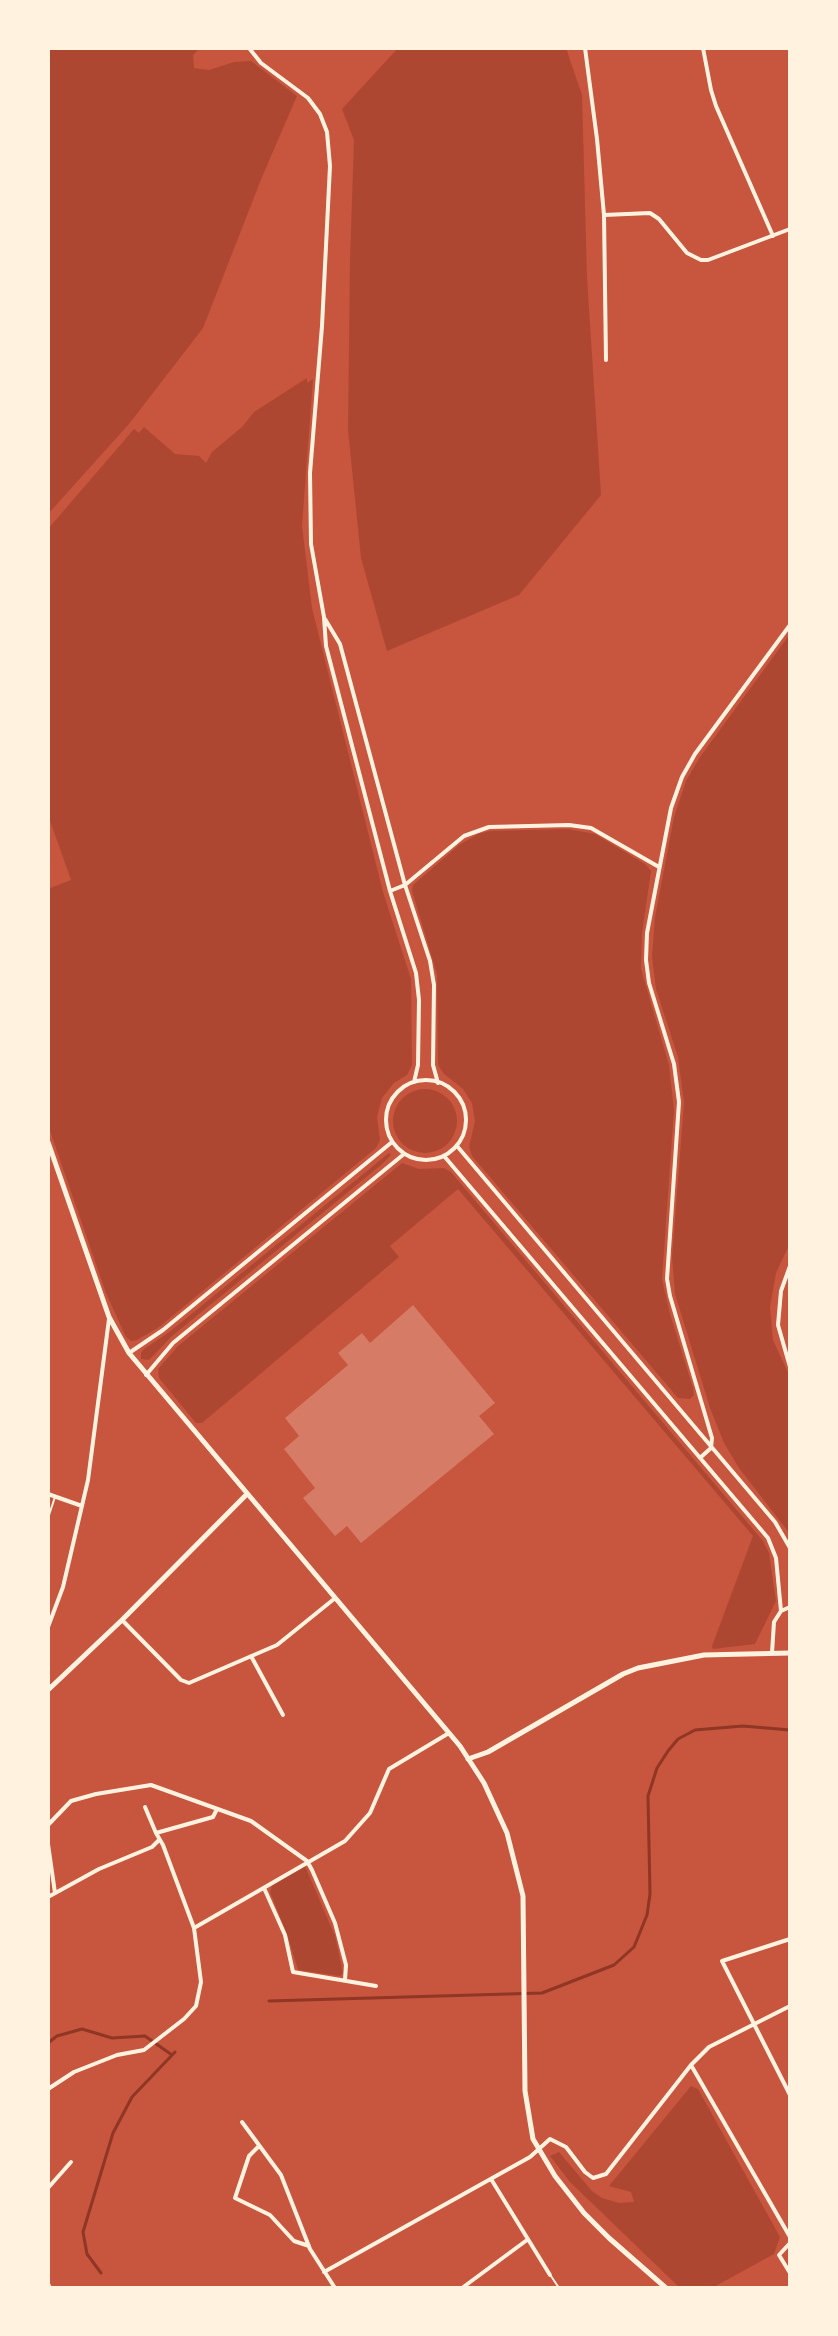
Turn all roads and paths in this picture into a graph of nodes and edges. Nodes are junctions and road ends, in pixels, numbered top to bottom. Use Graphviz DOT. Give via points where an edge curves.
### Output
graph roads {
  1 [pos="249,48"];
  2 [pos="585,48"];
  3 [pos="703,48"];
  4 [pos="604,215"];
  5 [pos="790,229"];
  6 [pos="773,236"];
  7 [pos="606,360"];
  8 [pos="324,617"];
  9 [pos="790,625"];
  10 [pos="659,867"];
  11 [pos="405,885"];
  12 [pos="390,891"];
  13 [pos="414,1082"];
  14 [pos="438,1083"];
  15 [pos="48,1142"];
  16 [pos="392,1142"];
  17 [pos="457,1146"];
  18 [pos="404,1154"];
  19 [pos="444,1156"];
  20 [pos="790,1266"];
  21 [pos="109,1317"];
  22 [pos="129,1353"];
  23 [pos="790,1367"];
  24 [pos="146,1375"];
  25 [pos="711,1448"];
  26 [pos="701,1457"];
  27 [pos="48,1494"];
  28 [pos="246,1495"];
  29 [pos="55,1497"];
  30 [pos="82,1506"];
  31 [pos="48,1518"];
  32 [pos="790,1548"];
  33 [pos="334,1599"];
  34 [pos="790,1607"];
  35 [pos="781,1611"];
  36 [pos="122,1620"];
  37 [pos="48,1627"];
  38 [pos="790,1653"];
  39 [pos="772,1654"];
  40 [pos="251,1656"];
  41 [pos="48,1690"];
  42 [pos="283,1715"];
  43 [pos="449,1733"];
  44 [pos="468,1759"];
  45 [pos="145,1807"];
  46 [pos="217,1809"];
  47 [pos="48,1825"];
  48 [pos="156,1833"];
  49 [pos="160,1839"];
  50 [pos="48,1844"];
  51 [pos="307,1861"];
  52 [pos="264,1888"];
  53 [pos="55,1893"];
  54 [pos="48,1897"];
  55 [pos="194,1928"];
  56 [pos="790,1939"];
  57 [pos="345,1980"];
  58 [pos="376,1986"];
  59 [pos="790,2006"];
  60 [pos="755,2023"];
  61 [pos="691,2065"];
  62 [pos="48,2089"];
  63 [pos="790,2095"];
  64 [pos="242,2122"];
  65 [pos="260,2146"];
  66 [pos="538,2149"];
  67 [pos="71,2162"];
  68 [pos="491,2179"];
  69 [pos="48,2188"];
  70 [pos="790,2237"];
  71 [pos="527,2240"];
  72 [pos="790,2243"];
  73 [pos="309,2246"];
  74 [pos="324,2272"];
  75 [pos="790,2273"];
  76 [pos="550,2275"];
  77 [pos="335,2288"];
  78 [pos="462,2288"];
  79 [pos="559,2288"];
  80 [pos="666,2288"];
  1 -- 8 [label="street" via="315,106 329,145 309,497"];
  2 -- 4 [label="street"];
  3 -- 6 [label="street" via="713,98"];
  4 -- 6 [label="street" via="655,215 687,253 701,260"];
  4 -- 7 [label="street"];
  5 -- 6 [label="street"];
  8 -- 11 [label="street" via="340,644"];
  8 -- 12 [label="street" via="326,646"];
  9 -- 10 [label="street" via="688,765 673,800"];
  10 -- 11 [label="street" via="591,828 489,827 464,836"];
  10 -- 25 [label="street" via="646,960 679,1102 667,1279"];
  11 -- 12 [label="street"];
  11 -- 14 [label="street" via="432,974 433,1065"];
  12 -- 13 [label="street" via="418,986"];
  13 -- 14 [label="street"];
  13 -- 16 [label="street" via="390,1103 386,1123"];
  14 -- 17 [label="street" via="454,1093 464,1109 465,1128"];
  15 -- 21 [label="main road"];
  16 -- 18 [label="street"];
  16 -- 22 [label="street"];
  17 -- 19 [label="street"];
  17 -- 25 [label="street"];
  18 -- 19 [label="street" via="422,1160"];
  18 -- 24 [label="street" via="173,1343"];
  19 -- 26 [label="street"];
  20 -- 23 [label="street" via="778,1325"];
  21 -- 22 [label="main road"];
  21 -- 30 [label="street"];
  22 -- 24 [label="main road"];
  24 -- 28 [label="main road"];
  25 -- 26 [label="street"];
  25 -- 32 [label="street" via="781,1530"];
  26 -- 35 [label="street" via="771,1543"];
  27 -- 29 [label="street"];
  28 -- 33 [label="main road"];
  28 -- 36 [label="main road"];
  29 -- 30 [label="street"];
  29 -- 31 [label="lane"];
  30 -- 37 [label="street"];
  33 -- 40 [label="street" via="286,1639"];
  33 -- 43 [label="main road"];
  34 -- 35 [label="street"];
  35 -- 39 [label="street" via="774,1622"];
  36 -- 40 [label="street" via="185,1683"];
  36 -- 41 [label="main road"];
  38 -- 39 [label="main road"];
  39 -- 44 [label="main road" via="704,1655 638,1668"];
  40 -- 42 [label="street"];
  43 -- 44 [label="main road"];
  43 -- 51 [label="street" via="393,1765 358,1829"];
  44 -- 66 [label="main road" via="498,1811 518,1870 524,1911 526,2109"];
  45 -- 48 [label="street"];
  46 -- 47 [label="street" via="151,1785 71,1801"];
  46 -- 48 [label="street" via="213,1817"];
  46 -- 51 [label="street" via="258,1824"];
  48 -- 49 [label="street"];
  49 -- 53 [label="street"];
  49 -- 55 [label="street"];
  50 -- 53 [label="street"];
  51 -- 52 [label="street"];
  51 -- 57 [label="street" via="335,1923"];
  52 -- 55 [label="street"];
  52 -- 57 [label="street" via="285,1935 293,1972"];
  53 -- 54 [label="street"];
  55 -- 62 [label="street" via="201,1982 196,2006 149,2047 74,2072"];
  56 -- 60 [label="street" via="722,1961"];
  57 -- 58 [label="street"];
  59 -- 60 [label="street"];
  60 -- 61 [label="street" via="709,2047"];
  60 -- 63 [label="street"];
  61 -- 66 [label="street" via="606,2174 593,2178 557,2141 550,2139"];
  61 -- 70 [label="street"];
  64 -- 65 [label="street"];
  65 -- 73 [label="street" via="288,2188"];
  65 -- 73 [label="street" via="249,2156 235,2198 270,2215 294,2241"];
  66 -- 68 [label="street"];
  66 -- 80 [label="main road" via="584,2213"];
  67 -- 69 [label="street"];
  68 -- 71 [label="street"];
  68 -- 74 [label="street"];
  71 -- 76 [label="street"];
  71 -- 78 [label="street"];
  72 -- 75 [label="street" via="779,2255"];
  73 -- 74 [label="street"];
  74 -- 77 [label="street"];
  76 -- 79 [label="lane"];
}
